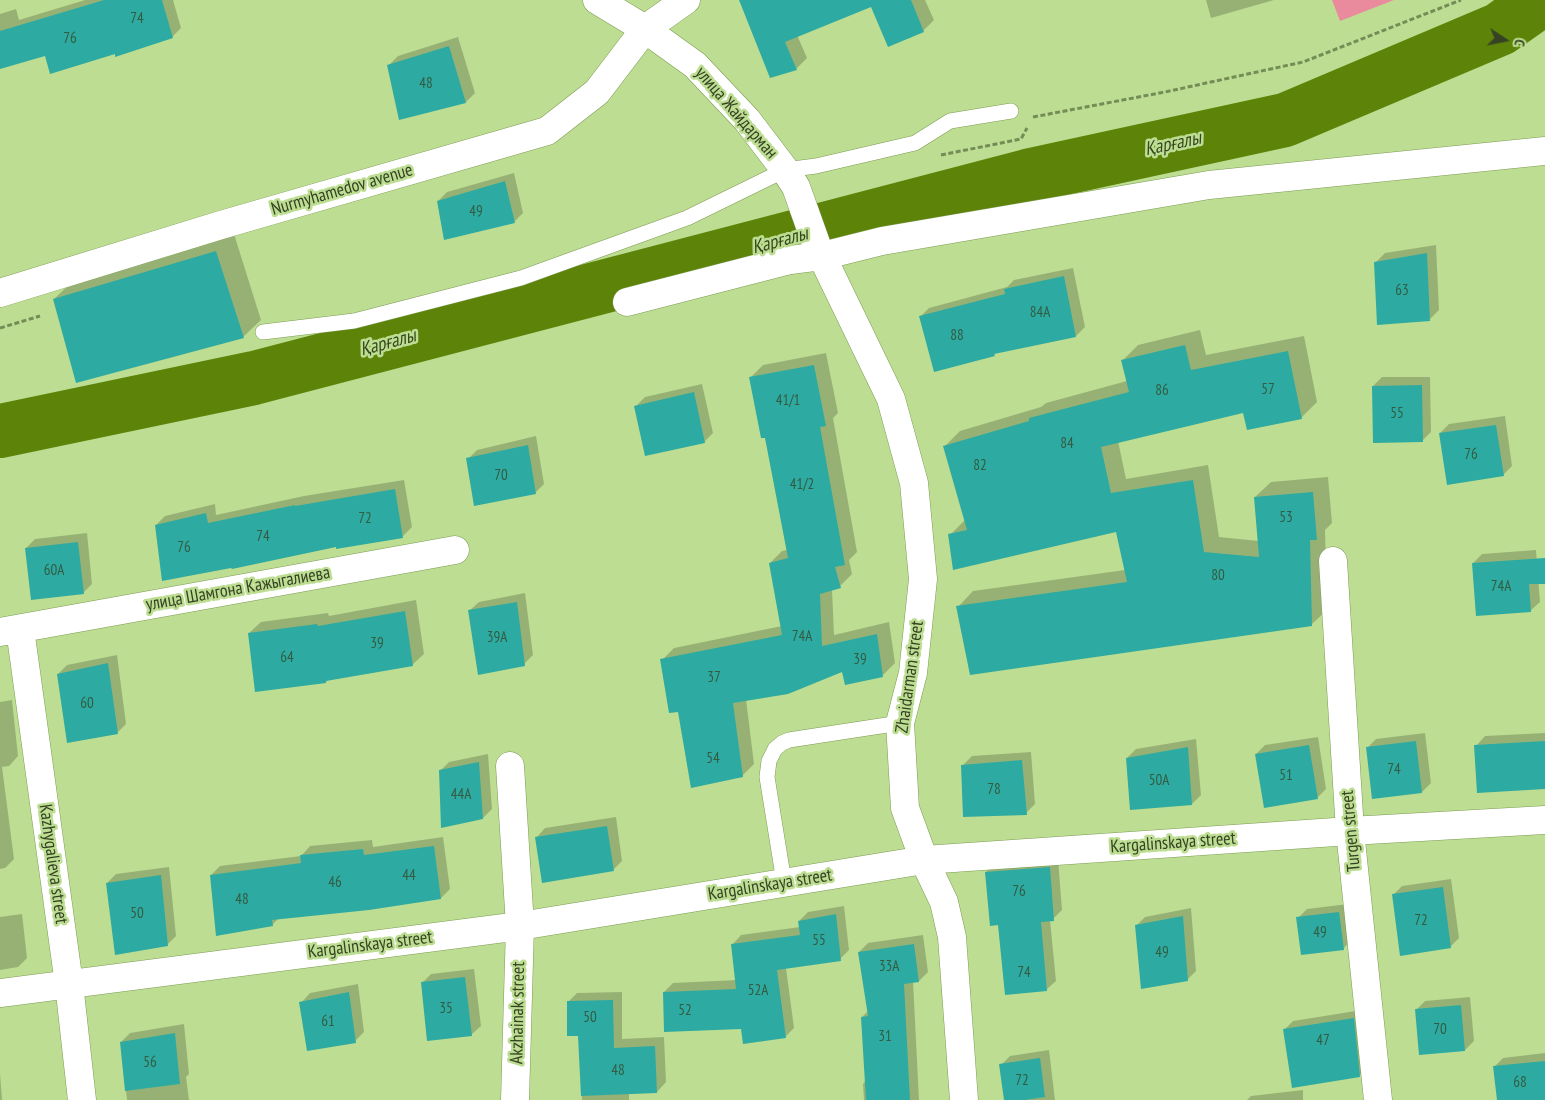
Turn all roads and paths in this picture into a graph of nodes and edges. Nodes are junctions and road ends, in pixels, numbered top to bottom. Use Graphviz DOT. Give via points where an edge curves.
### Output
graph roads {
  1 [pos="597,0"];
  2 [pos="686,0"];
  3 [pos="1461,0"];
  4 [pos="645,29"];
  5 [pos="1011,111"];
  6 [pos="1545,151"];
  7 [pos="791,178"];
  8 [pos="819,251"];
  9 [pos="0,293"];
  10 [pos="627,302"];
  11 [pos="40,316"];
  12 [pos="0,328"];
  13 [pos="263,332"];
  14 [pos="455,550"];
  15 [pos="1333,561"];
  16 [pos="10,630"];
  17 [pos="900,723"];
  18 [pos="510,766"];
  19 [pos="1545,820"];
  20 [pos="1350,831"];
  21 [pos="924,860"];
  22 [pos="784,882"];
  23 [pos="520,926"];
  24 [pos="69,984"];
  25 [pos="0,994"];
  26 [pos="82,1100"];
  27 [pos="515,1100"];
  28 [pos="964,1100"];
  29 [pos="1378,1100"];
  1 -- 4 [label="street, улица Жайдарман"];
  2 -- 4 [label="street, Nurmyhamedov avenue"];
  3 -- 5 [label="path" via="1303,62 1033,117"];
  4 -- 7 [label="street, улица Жайдарман" via="695,65 747,120"];
  4 -- 9 [label="street, Nurmyhamedov avenue" via="597,92 547,131 221,224"];
  5 -- 7 [label="lane" via="950,121 916,143 816,166"];
  6 -- 8 [label="street" via="1209,185"];
  7 -- 8 [label="street, улица Жайдарман"];
  7 -- 13 [label="lane" via="521,278 354,321"];
  8 -- 10 [label="street"];
  8 -- 17 [label="street, Zhaidarman street" via="891,399 914,483 923,579 913,673"];
  11 -- 12 [label="path"];
  14 -- 16 [label="street, улица Шамгона Кажыгалиева"];
  15 -- 20 [label="street, Turgen street"];
  16 -- 24 [label="street, Kazhygalieva street"];
  17 -- 21 [label="street, Zhaidarman street" via="905,808"];
  17 -- 22 [label="lane" via="789,740 775,749 769,761 767,778"];
  18 -- 23 [label="street, Akzhainak street"];
  19 -- 20 [label="street, Kargalinskaya street"];
  20 -- 21 [label="street, Kargalinskaya street"];
  20 -- 29 [label="street, Turgen street"];
  21 -- 22 [label="street, Kargalinskaya street"];
  21 -- 28 [label="street, Zhaidarman street" via="944,902 952,936"];
  22 -- 23 [label="street, Kargalinskaya street"];
  23 -- 24 [label="street, Kargalinskaya street"];
  23 -- 27 [label="street, Akzhainak street"];
  24 -- 25 [label="street, Kargalinskaya street"];
  24 -- 26 [label="street, Kazhygalieva street"];
}
